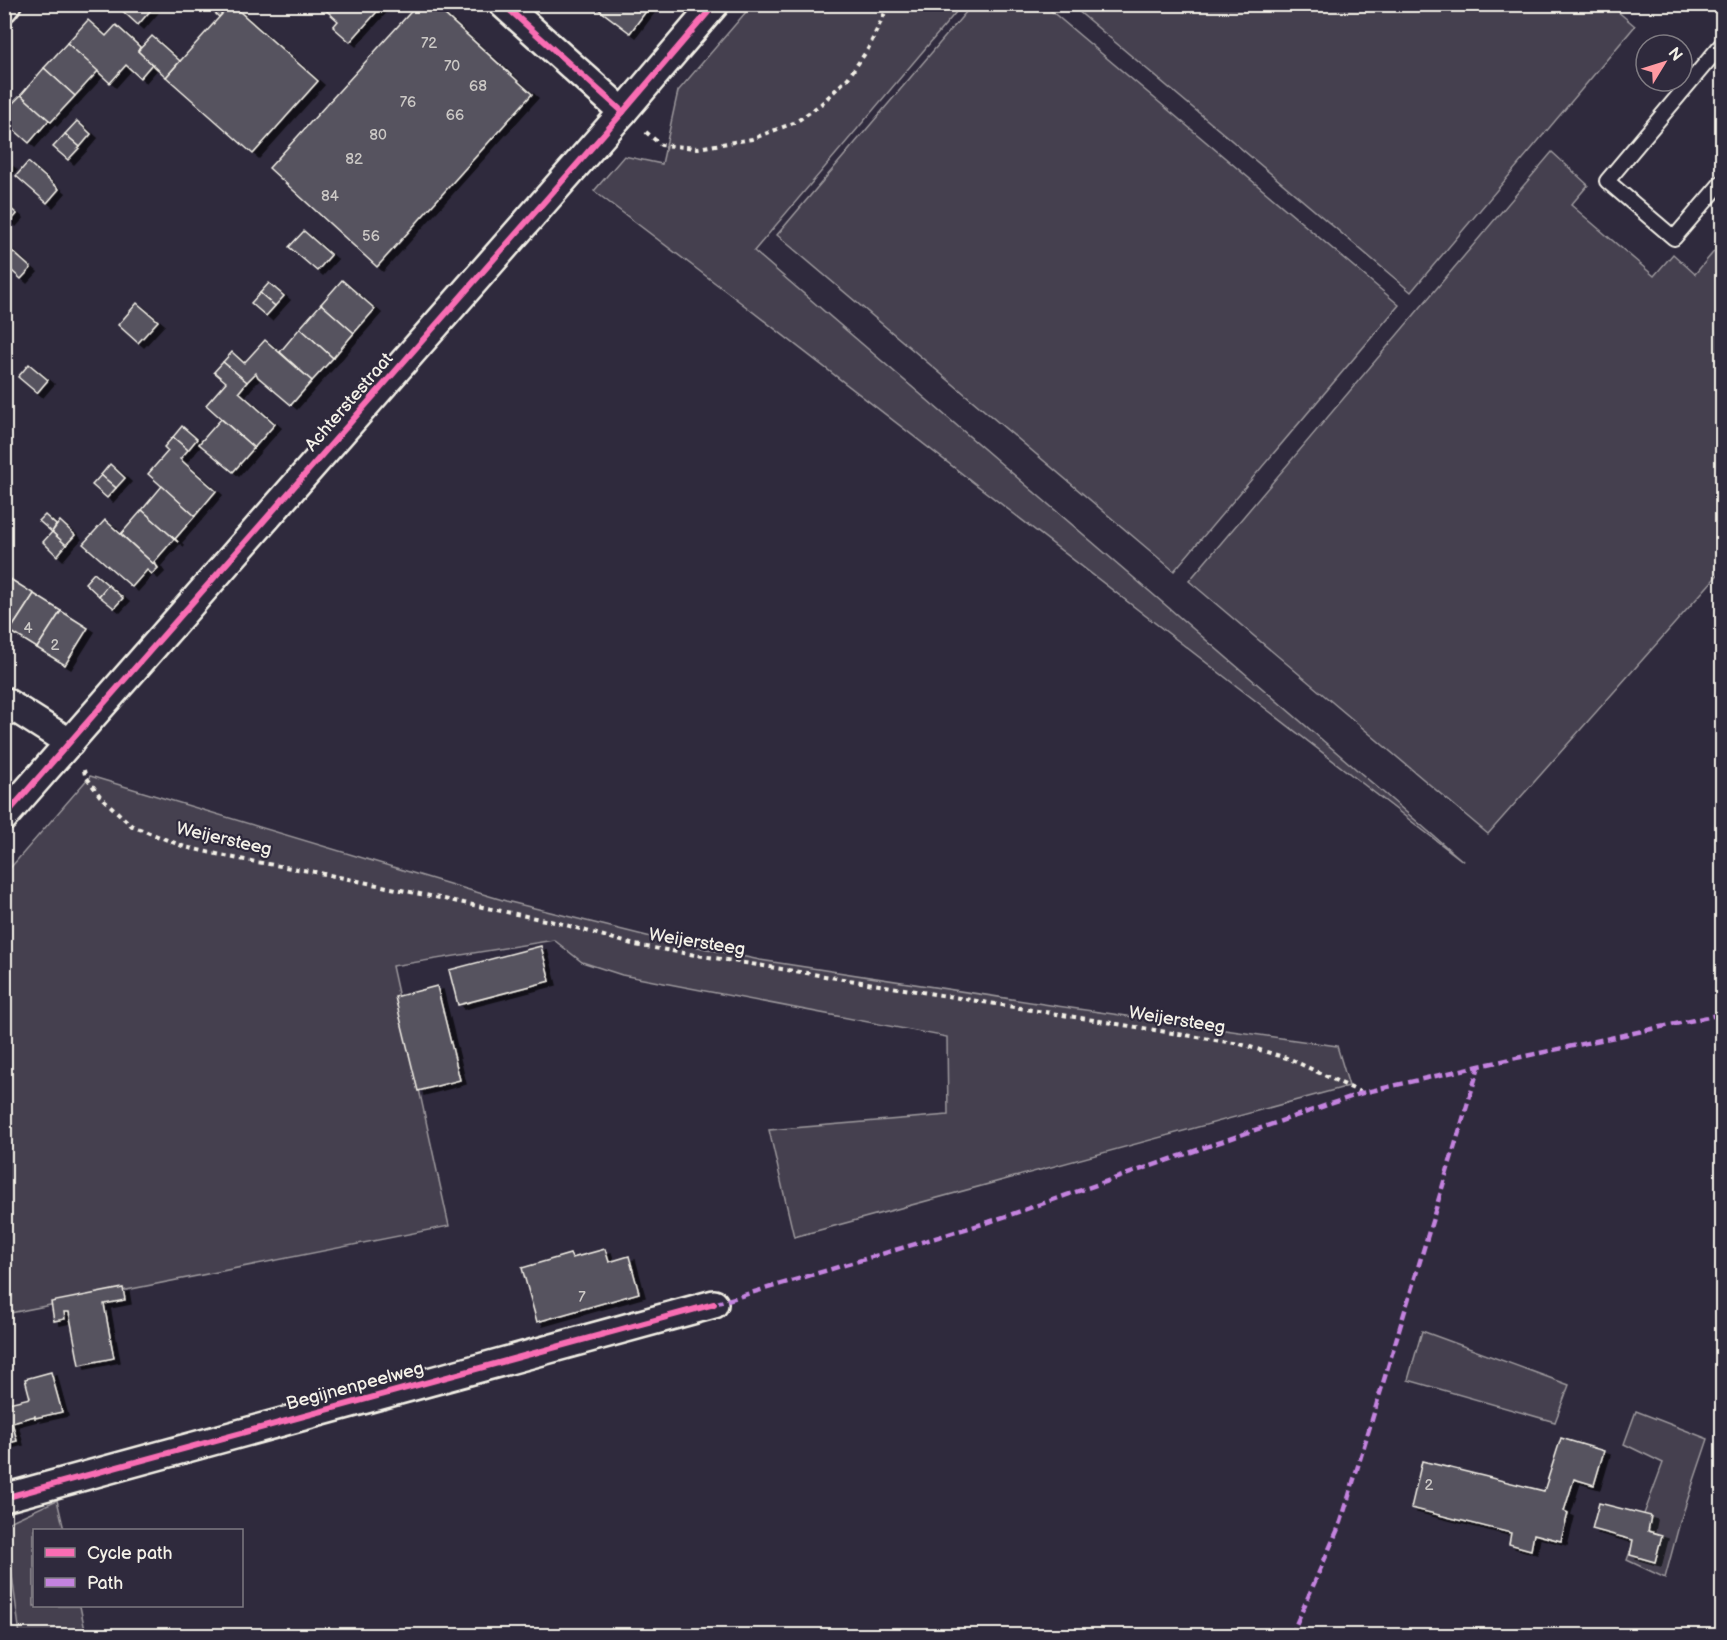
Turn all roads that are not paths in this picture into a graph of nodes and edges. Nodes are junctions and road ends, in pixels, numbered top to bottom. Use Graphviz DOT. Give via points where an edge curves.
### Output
graph roads {
  1 [pos="503,4"];
  2 [pos="714,4"];
  3 [pos="1722,44"];
  4 [pos="623,112"];
  5 [pos="1722,182"];
  6 [pos="4,701"];
  7 [pos="70,743"];
  8 [pos="4,817"];
  9 [pos="714,1304"];
  10 [pos="4,1498"];
  1 -- 4 [label="street"];
  2 -- 4 [label="street, Achterstestraat"];
  3 -- 5 [label="lane" via="1607,181 1674,238"];
  4 -- 7 [label="street, Achterstestraat"];
  6 -- 7 [label="street"];
  7 -- 8 [label="street, Achterstestraat"];
  9 -- 10 [label="street, Begijnenpeelweg"];
}
